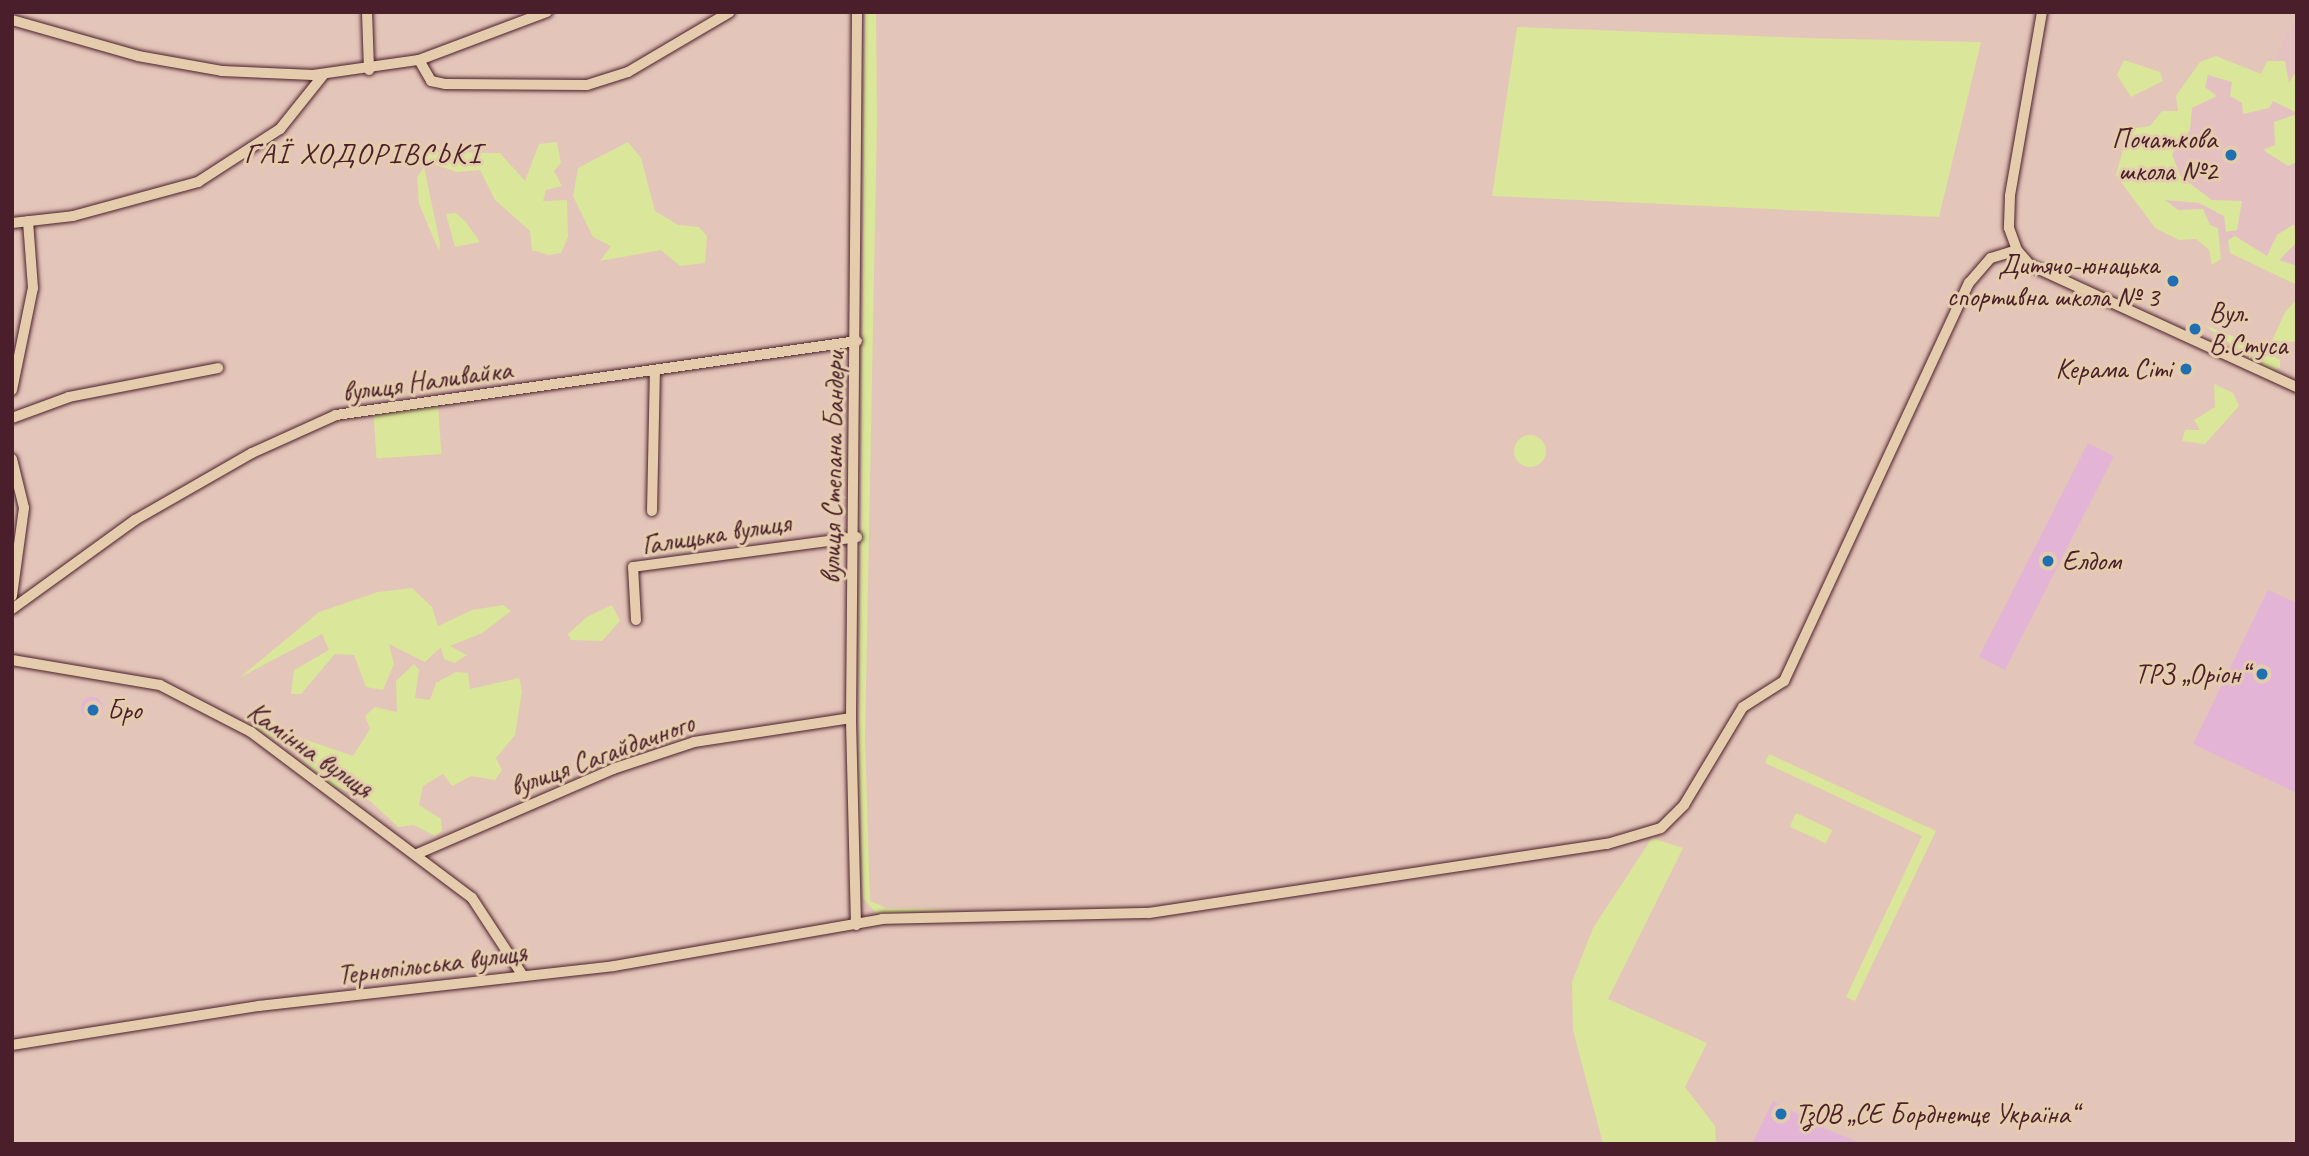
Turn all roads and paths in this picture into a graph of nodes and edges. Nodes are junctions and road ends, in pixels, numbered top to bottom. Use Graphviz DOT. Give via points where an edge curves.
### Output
graph roads {
  1 [pos="367,12"];
  2 [pos="547,12"];
  3 [pos="730,12"];
  4 [pos="857,12"];
  5 [pos="2042,12"];
  6 [pos="12,20"];
  7 [pos="419,60"];
  8 [pos="369,70"];
  9 [pos="324,74"];
  10 [pos="28,221"];
  11 [pos="12,223"];
  12 [pos="2017,250"];
  13 [pos="857,341"];
  14 [pos="218,368"];
  15 [pos="655,370"];
  16 [pos="2297,387"];
  17 [pos="12,390"];
  18 [pos="12,418"];
  19 [pos="12,459"];
  20 [pos="652,510"];
  21 [pos="857,537"];
  22 [pos="12,596"];
  23 [pos="12,609"];
  24 [pos="636,620"];
  25 [pos="12,660"];
  26 [pos="851,718"];
  27 [pos="417,854"];
  28 [pos="856,925"];
  29 [pos="523,976"];
  30 [pos="12,1045"];
  1 -- 8 [label="street"];
  2 -- 7 [label="street"];
  3 -- 7 [label="street" via="628,72 587,85 444,84 431,81"];
  4 -- 13 [label="street, вулиця Степана Бандери"];
  5 -- 12 [label="street" via="2010,196 2009,228"];
  6 -- 9 [label="street" via="222,71"];
  7 -- 8 [label="street"];
  8 -- 9 [label="street"];
  9 -- 10 [label="street" via="280,129 198,182 152,198"];
  10 -- 11 [label="street"];
  10 -- 17 [label="street" via="33,288"];
  12 -- 16 [label="street" via="2030,265"];
  12 -- 28 [label="street, Тернопільська вулиця" via="1991,258 1969,284 1784,681 1743,708 1684,805 1661,828 1607,844 1149,912"];
  13 -- 15 [label="street, вулиця Наливайка"];
  13 -- 21 [label="street, вулиця Степана Бандери"];
  14 -- 18 [label="street" via="69,397"];
  15 -- 20 [label="street"];
  15 -- 23 [label="street, вулиця Наливайка" via="336,415 252,453 135,520 66,564"];
  19 -- 22 [label="street" via="24,509"];
  21 -- 24 [label="street, Галицька вулиця" via="633,567"];
  21 -- 26 [label="street, вулиця Степана Бандери"];
  25 -- 27 [label="street, Камінна вулиця" via="190,695"];
  26 -- 27 [label="street, вулиця Сагайдачного" via="694,743 613,769"];
  26 -- 28 [label="street, вулиця Степана Бандери"];
  27 -- 29 [label="street, Камінна вулиця" via="483,909"];
  28 -- 29 [label="street, Тернопільська вулиця"];
  29 -- 30 [label="street, Тернопільська вулиця" via="259,1006"];
}
